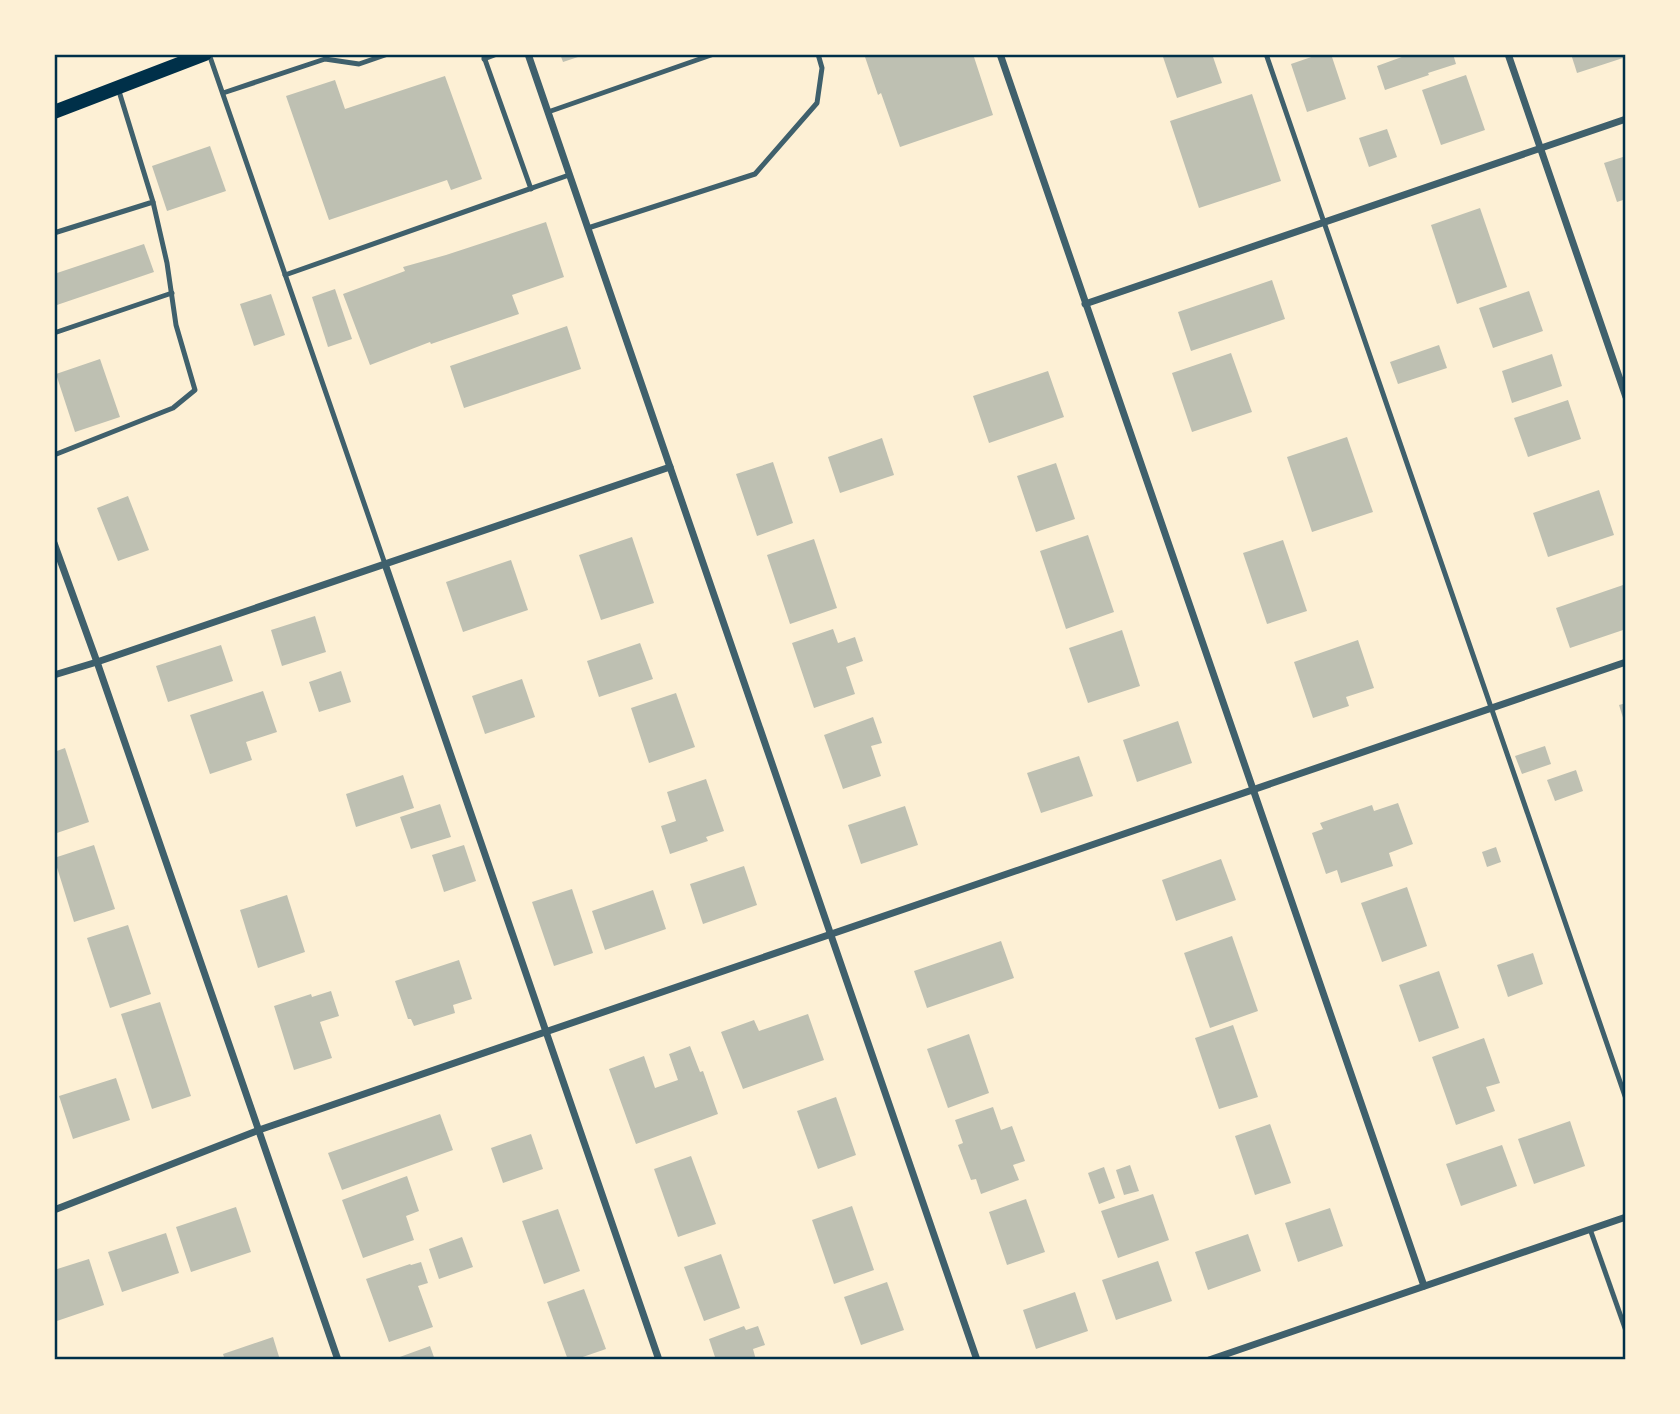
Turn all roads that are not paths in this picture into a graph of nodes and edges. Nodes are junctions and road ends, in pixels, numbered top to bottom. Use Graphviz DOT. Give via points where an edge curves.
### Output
graph roads {
  1 [pos="207,54"];
  2 [pos="312,54"];
  3 [pos="388,54"];
  4 [pos="497,54"];
  5 [pos="528,54"];
  6 [pos="715,54"];
  7 [pos="817,54"];
  8 [pos="1000,54"];
  9 [pos="1266,54"];
  10 [pos="1507,54"];
  11 [pos="484,57"];
  12 [pos="315,62"];
  13 [pos="118,88"];
  14 [pos="223,93"];
  15 [pos="54,112"];
  16 [pos="548,112"];
  17 [pos="1626,119"];
  18 [pos="1540,148"];
  19 [pos="569,175"];
  20 [pos="531,189"];
  21 [pos="153,202"];
  22 [pos="1324,222"];
  23 [pos="588,228"];
  24 [pos="54,233"];
  25 [pos="285,275"];
  26 [pos="172,293"];
  27 [pos="1085,304"];
  28 [pos="54,333"];
  29 [pos="1626,397"];
  30 [pos="54,455"];
  31 [pos="670,467"];
  32 [pos="54,543"];
  33 [pos="385,564"];
  34 [pos="1626,662"];
  35 [pos="97,663"];
  36 [pos="54,676"];
  37 [pos="1491,708"];
  38 [pos="1253,790"];
  39 [pos="831,934"];
  40 [pos="546,1032"];
  41 [pos="1626,1099"];
  42 [pos="259,1130"];
  43 [pos="54,1210"];
  44 [pos="1626,1217"];
  45 [pos="1590,1229"];
  46 [pos="1424,1286"];
  47 [pos="1626,1331"];
  48 [pos="338,1360"];
  49 [pos="659,1360"];
  50 [pos="977,1360"];
  51 [pos="1209,1360"];
  1 -- 13 [label="main road"];
  1 -- 14 [label="lane"];
  2 -- 12 [label="lane"];
  3 -- 12 [label="lane" via="359,64 325,58"];
  4 -- 11 [label="lane"];
  5 -- 16 [label="street"];
  6 -- 16 [label="lane"];
  7 -- 23 [label="lane" via="822,68 817,103 755,174"];
  8 -- 27 [label="street"];
  9 -- 22 [label="lane"];
  10 -- 18 [label="street"];
  11 -- 20 [label="lane"];
  12 -- 14 [label="lane"];
  13 -- 15 [label="main road"];
  13 -- 21 [label="lane"];
  14 -- 25 [label="lane"];
  16 -- 19 [label="street"];
  17 -- 18 [label="street"];
  18 -- 22 [label="street"];
  18 -- 29 [label="street"];
  19 -- 20 [label="lane"];
  19 -- 23 [label="street"];
  20 -- 25 [label="lane"];
  21 -- 24 [label="lane"];
  21 -- 26 [label="lane"];
  22 -- 27 [label="street"];
  22 -- 37 [label="lane"];
  23 -- 31 [label="street"];
  25 -- 33 [label="lane"];
  26 -- 28 [label="lane"];
  26 -- 30 [label="lane" via="195,390 173,408"];
  27 -- 38 [label="street"];
  31 -- 33 [label="street"];
  31 -- 39 [label="street"];
  32 -- 35 [label="street"];
  33 -- 35 [label="street"];
  33 -- 40 [label="street"];
  34 -- 37 [label="street"];
  35 -- 36 [label="street"];
  35 -- 42 [label="street"];
  37 -- 38 [label="street"];
  37 -- 41 [label="lane"];
  38 -- 39 [label="street"];
  38 -- 46 [label="street"];
  39 -- 40 [label="street"];
  39 -- 50 [label="street"];
  40 -- 42 [label="street"];
  40 -- 49 [label="street"];
  42 -- 43 [label="street"];
  42 -- 48 [label="street"];
  44 -- 45 [label="street"];
  45 -- 46 [label="street"];
  45 -- 47 [label="lane"];
  46 -- 51 [label="street"];
}
